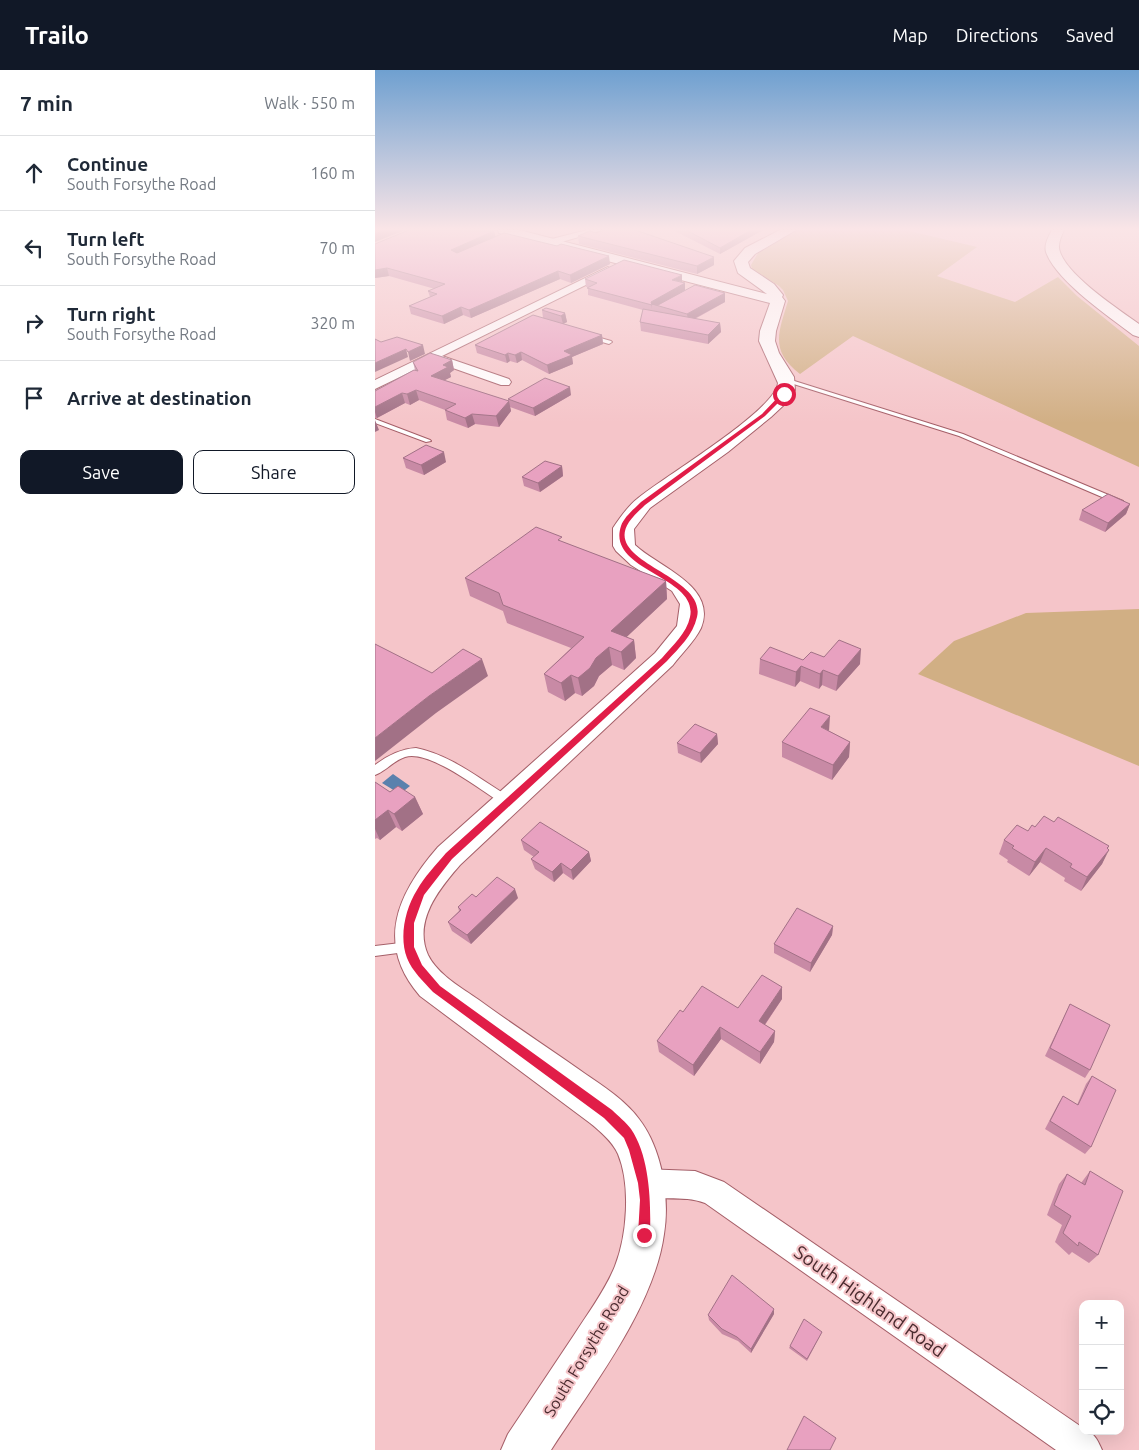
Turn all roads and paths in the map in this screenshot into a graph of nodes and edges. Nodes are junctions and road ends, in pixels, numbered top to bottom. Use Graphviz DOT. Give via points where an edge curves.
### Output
graph roads {
  1 [pos="562,294"];
  2 [pos="751,294"];
  3 [pos="776,294"];
  4 [pos="1094,294"];
  5 [pos="779,300"];
  6 [pos="1139,332"];
  7 [pos="583,335"];
  8 [pos="609,342"];
  9 [pos="432,357"];
  10 [pos="786,380"];
  11 [pos="505,382"];
  12 [pos="375,385"];
  13 [pos="375,421"];
  14 [pos="428,441"];
  15 [pos="1127,504"];
  16 [pos="375,771"];
  17 [pos="507,801"];
  18 [pos="409,947"];
  19 [pos="375,951"];
  20 [pos="643,1183"];
  21 [pos="524,1450"];
  22 [pos="1085,1450"];
  1 -- 9 [label="street"];
  2 -- 5 [label="street"];
  3 -- 5 [label="street"];
  4 -- 6 [label="street"];
  5 -- 10 [label="street" via="767,339"];
  7 -- 8 [label="lane"];
  9 -- 11 [label="street"];
  9 -- 12 [label="street"];
  10 -- 15 [label="lane" via="961,435"];
  10 -- 17 [label="street, South Forsythe Road" via="784,394 770,409 643,504 624,527 623,540 628,551 682,588 693,602 694,616 684,638"];
  13 -- 14 [label="lane"];
  16 -- 17 [label="lane" via="392,758 416,752 442,761"];
  17 -- 18 [label="street, South Forsythe Road" via="428,880 411,914"];
  18 -- 19 [label="lane"];
  18 -- 20 [label="street, South Forsythe Road" via="418,968 437,989 541,1063 622,1127 634,1150"];
  20 -- 21 [label="street, South Forsythe Road" via="644,1235 631,1276 606,1325"];
  20 -- 22 [label="street, South Highland Road" via="695,1185 714,1192"];
}
